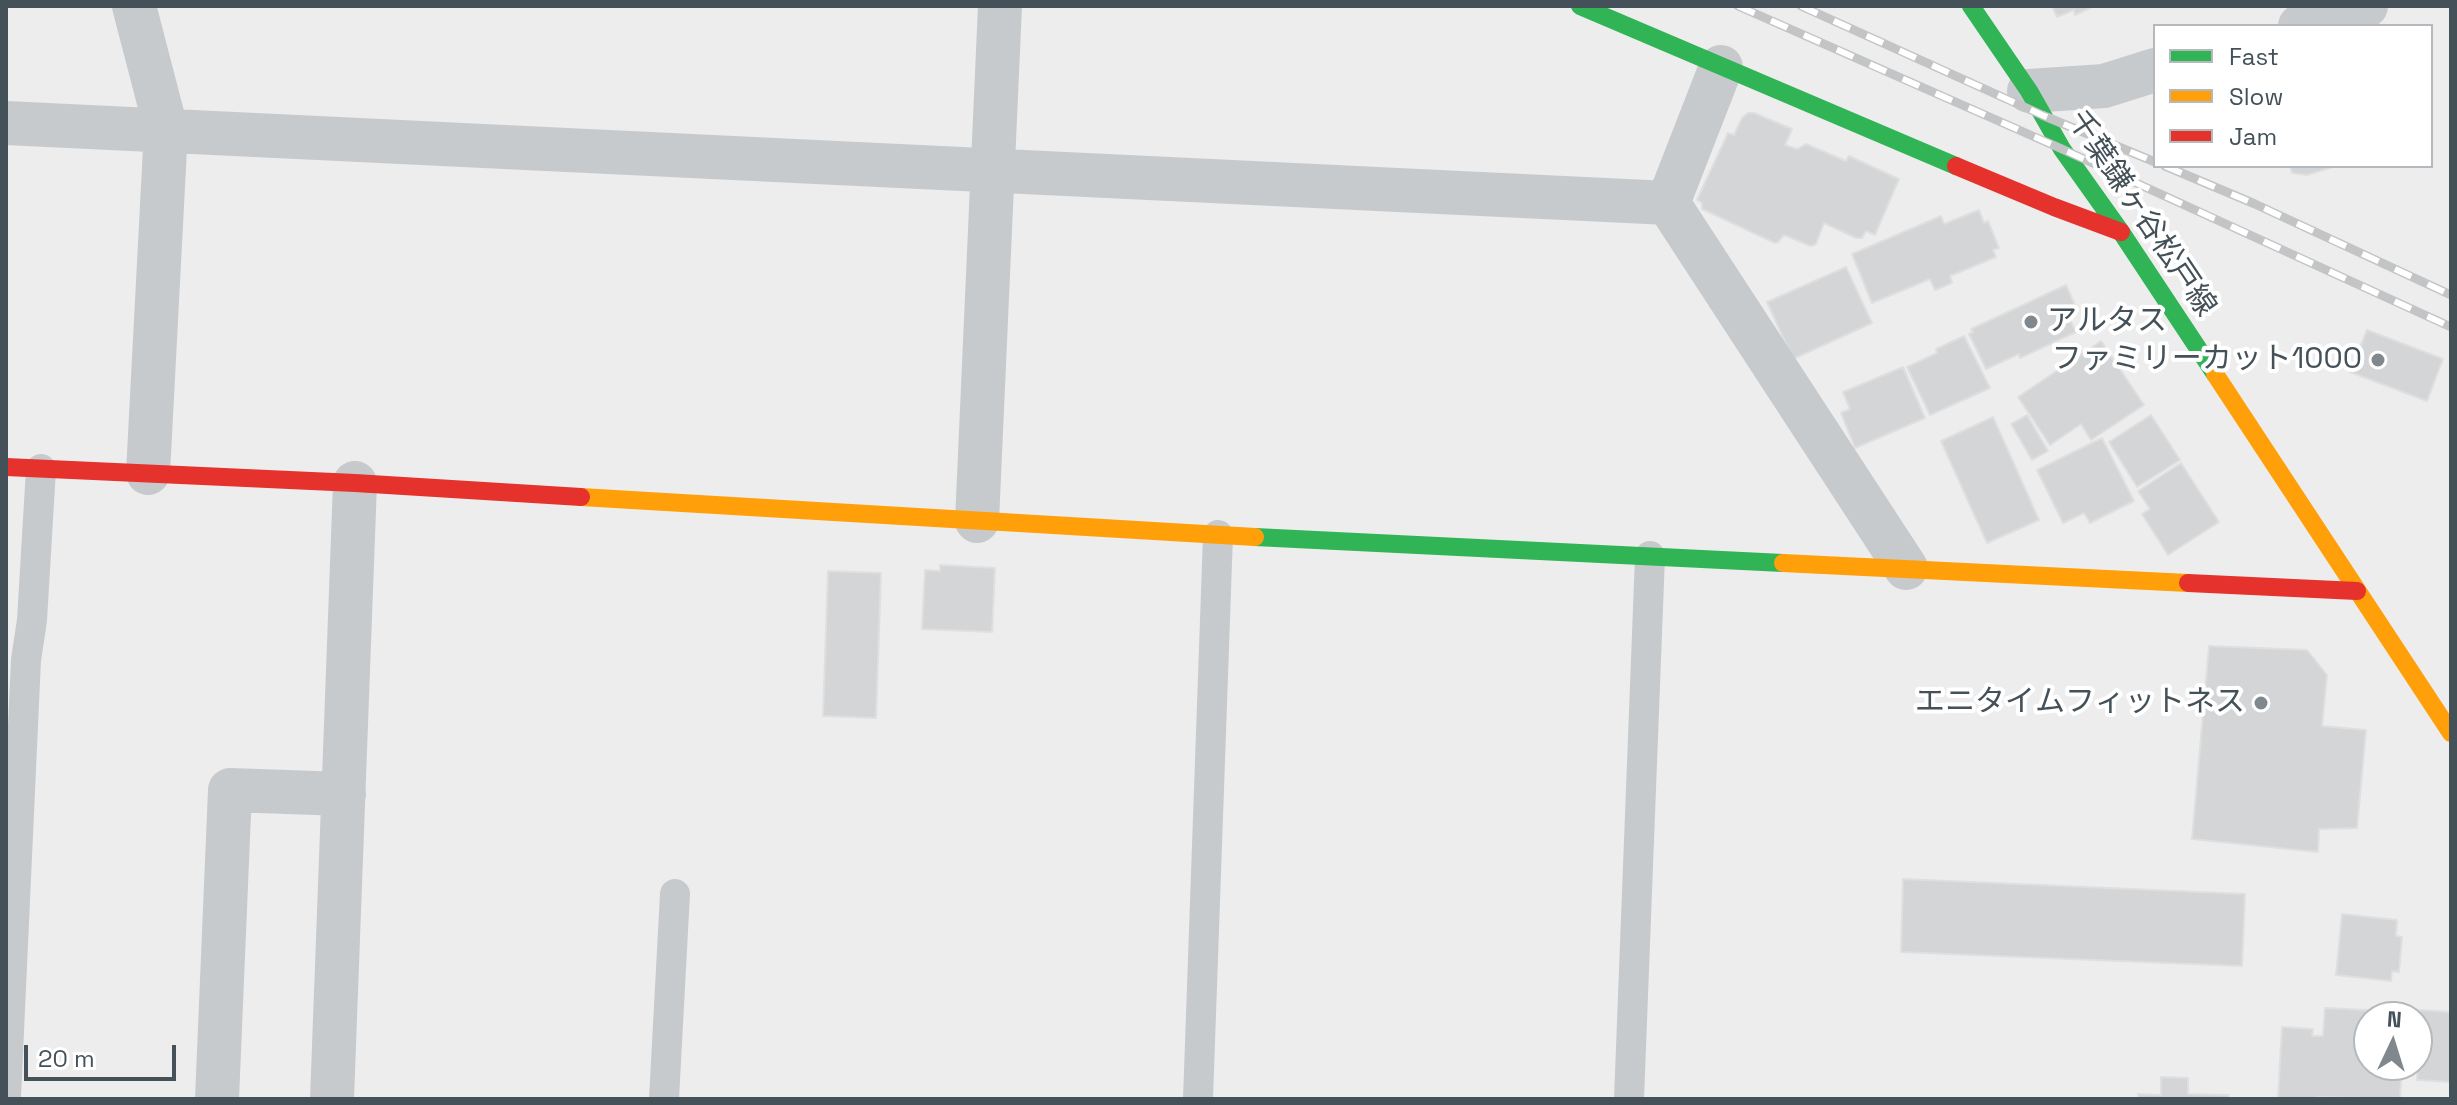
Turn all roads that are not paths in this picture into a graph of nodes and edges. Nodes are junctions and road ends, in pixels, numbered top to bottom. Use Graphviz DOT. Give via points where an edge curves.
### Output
graph roads {
  1 [pos="134,6"];
  2 [pos="1000,6"];
  3 [pos="1580,6"];
  4 [pos="1971,6"];
  5 [pos="2366,6"];
  6 [pos="2307,24"];
  7 [pos="1721,67"];
  8 [pos="2153,71"];
  9 [pos="2029,91"];
  10 [pos="6,123"];
  11 [pos="166,129"];
  12 [pos="993,170"];
  13 [pos="1668,203"];
  14 [pos="2121,232"];
  15 [pos="6,467"];
  16 [pos="41,469"];
  17 [pos="148,473"];
  18 [pos="355,483"];
  19 [pos="977,521"];
  20 [pos="1218,535"];
  21 [pos="1650,556"];
  22 [pos="1906,568"];
  23 [pos="2357,591"];
  24 [pos="2451,733"];
  25 [pos="344,794"];
  26 [pos="675,894"];
  27 [pos="6,1097"];
  28 [pos="217,1099"];
  29 [pos="332,1099"];
  30 [pos="664,1099"];
  31 [pos="1198,1099"];
  32 [pos="1629,1099"];
  1 -- 11 [label="street"];
  2 -- 12 [label="street"];
  3 -- 7 [label="street"];
  4 -- 9 [label="street, 千葉鎌ヶ谷松戸線"];
  5 -- 6 [label="street"];
  7 -- 13 [label="street"];
  7 -- 14 [label="street"];
  8 -- 9 [label="street" via="2104,86"];
  9 -- 14 [label="street, 千葉鎌ヶ谷松戸線" via="2062,149"];
  10 -- 11 [label="street"];
  11 -- 12 [label="street"];
  11 -- 17 [label="street"];
  12 -- 13 [label="street"];
  12 -- 19 [label="street"];
  13 -- 22 [label="street"];
  14 -- 23 [label="street, 千葉鎌ヶ谷松戸線"];
  15 -- 16 [label="street"];
  16 -- 17 [label="street"];
  16 -- 27 [label="lane" via="26,660"];
  17 -- 18 [label="street"];
  18 -- 19 [label="street"];
  18 -- 25 [label="street"];
  19 -- 20 [label="street"];
  20 -- 21 [label="street"];
  20 -- 31 [label="lane"];
  21 -- 22 [label="street"];
  21 -- 32 [label="lane"];
  22 -- 23 [label="street"];
  23 -- 24 [label="street, 千葉鎌ヶ谷松戸線"];
  25 -- 28 [label="street" via="230,790"];
  25 -- 29 [label="street"];
  26 -- 30 [label="lane"];
}
